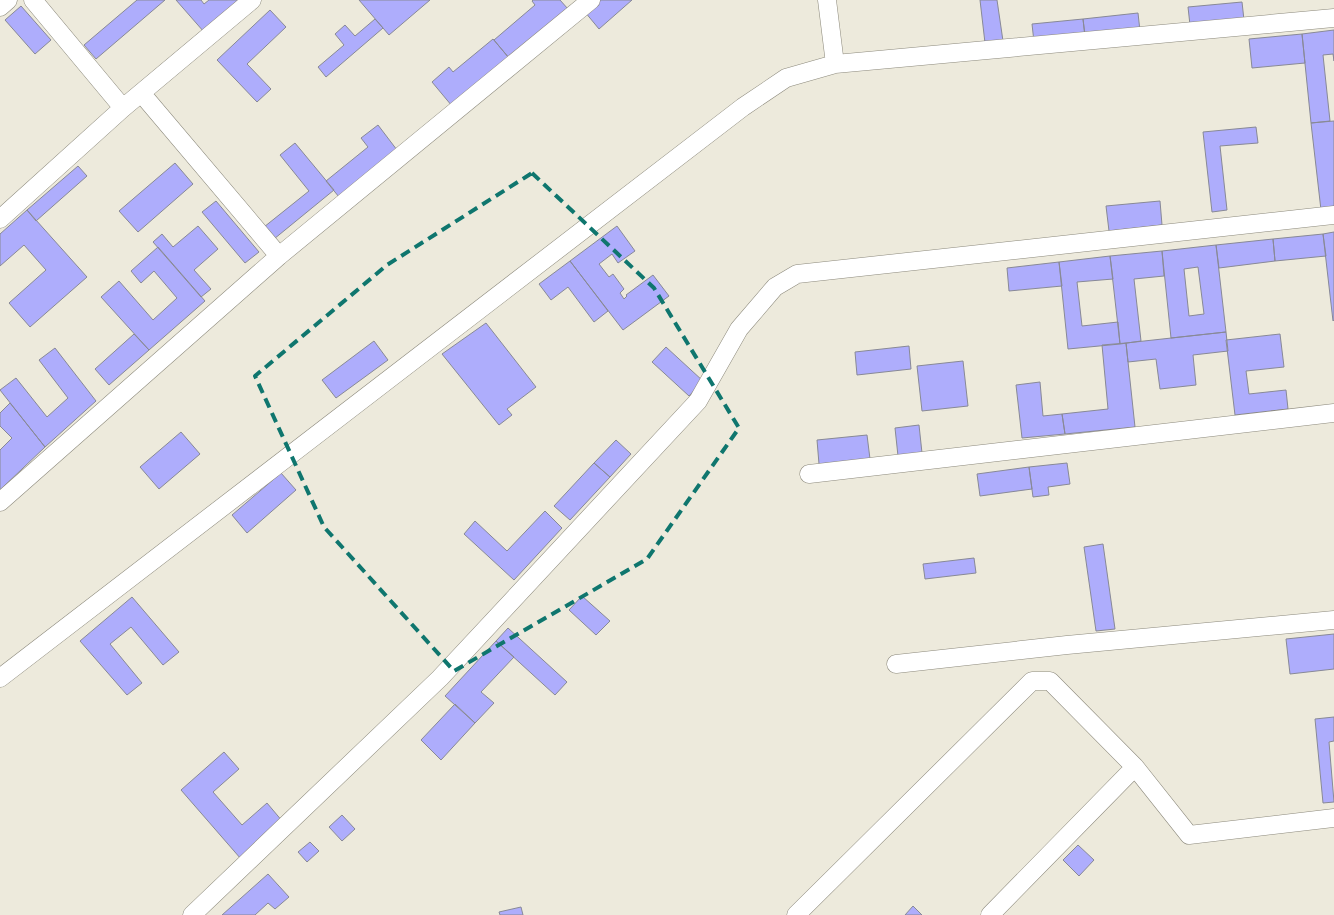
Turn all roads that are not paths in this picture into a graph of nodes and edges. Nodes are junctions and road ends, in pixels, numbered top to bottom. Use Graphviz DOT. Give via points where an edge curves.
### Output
graph roads {
  1 [pos="8,0"];
  2 [pos="33,0"];
  3 [pos="252,0"];
  4 [pos="591,0"];
  5 [pos="827,0"];
  6 [pos="572,6"];
  7 [pos="0,7"];
  8 [pos="1334,18"];
  9 [pos="834,64"];
  10 [pos="142,94"];
  11 [pos="123,108"];
  12 [pos="1334,215"];
  13 [pos="0,219"];
  14 [pos="279,256"];
  15 [pos="1334,413"];
  16 [pos="808,474"];
  17 [pos="0,502"];
  18 [pos="1334,620"];
  19 [pos="896,664"];
  20 [pos="0,678"];
  21 [pos="1135,767"];
  22 [pos="1334,818"];
  23 [pos="192,915"];
  24 [pos="796,915"];
  25 [pos="990,915"];
  1 -- 7 [label="street"];
  2 -- 11 [label="street"];
  3 -- 10 [label="street"];
  4 -- 6 [label="street"];
  5 -- 9 [label="street"];
  6 -- 14 [label="street"];
  8 -- 9 [label="street"];
  9 -- 20 [label="street" via="786,78 743,108"];
  10 -- 11 [label="street"];
  10 -- 14 [label="street"];
  11 -- 13 [label="street"];
  12 -- 23 [label="street" via="797,274 775,287 739,329 698,401 440,678"];
  14 -- 17 [label="street"];
  15 -- 16 [label="street"];
  18 -- 19 [label="street"];
  21 -- 22 [label="street" via="1188,835"];
  21 -- 24 [label="street" via="1050,681 1032,681"];
  21 -- 25 [label="street"];
}
